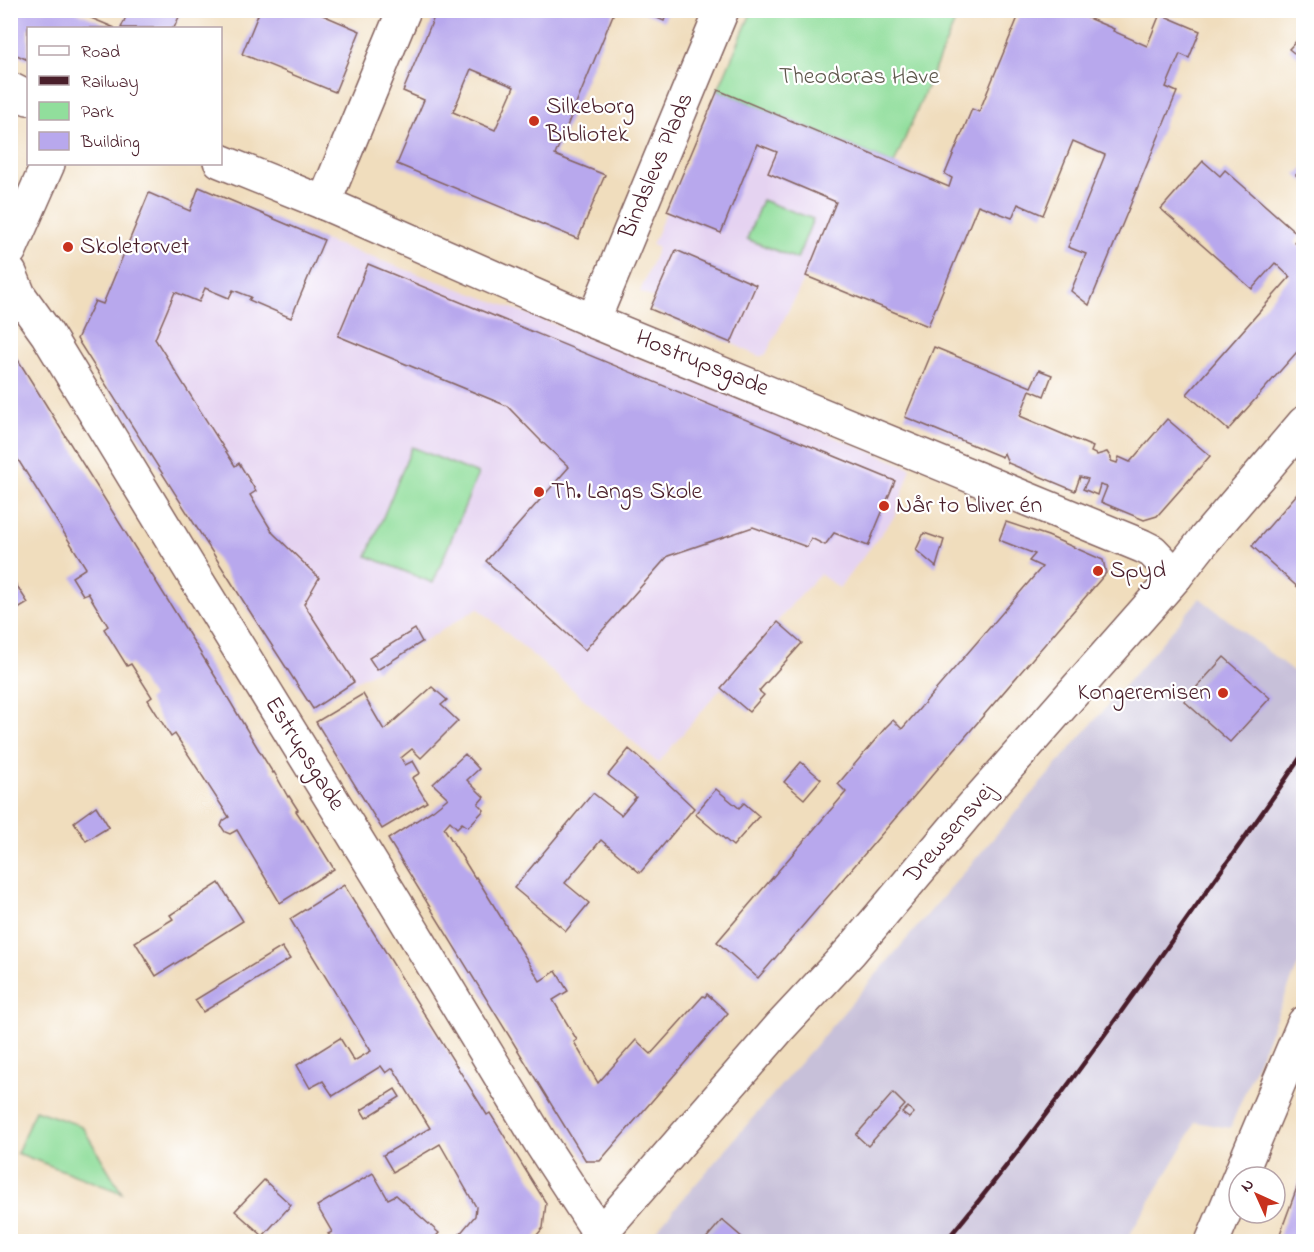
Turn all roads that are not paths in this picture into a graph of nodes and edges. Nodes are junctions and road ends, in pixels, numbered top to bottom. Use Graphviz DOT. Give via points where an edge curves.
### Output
graph roads {
  1 [pos="404,10"];
  2 [pos="722,10"];
  3 [pos="10,89"];
  4 [pos="27,98"];
  5 [pos="222,162"];
  6 [pos="48,165"];
  7 [pos="324,203"];
  8 [pos="10,250"];
  9 [pos="10,273"];
  10 [pos="593,321"];
  11 [pos="1304,423"];
  12 [pos="1176,576"];
  13 [pos="1304,1023"];
  14 [pos="596,1238"];
  15 [pos="1212,1242"];
  1 -- 7 [label="street"];
  2 -- 10 [label="street, Bindslevs Plads"];
  3 -- 4 [label="street"];
  5 -- 7 [label="street, Hostrupsgade"];
  6 -- 8 [label="street"];
  7 -- 10 [label="street, Hostrupsgade"];
  9 -- 14 [label="street, Estrupsgade" via="19,295 395,902"];
  10 -- 12 [label="street, Hostrupsgade" via="1135,543 1152,551"];
  11 -- 12 [label="street, Drewsensvej"];
  12 -- 14 [label="street, Drewsensvej"];
  13 -- 15 [label="street"];
}
